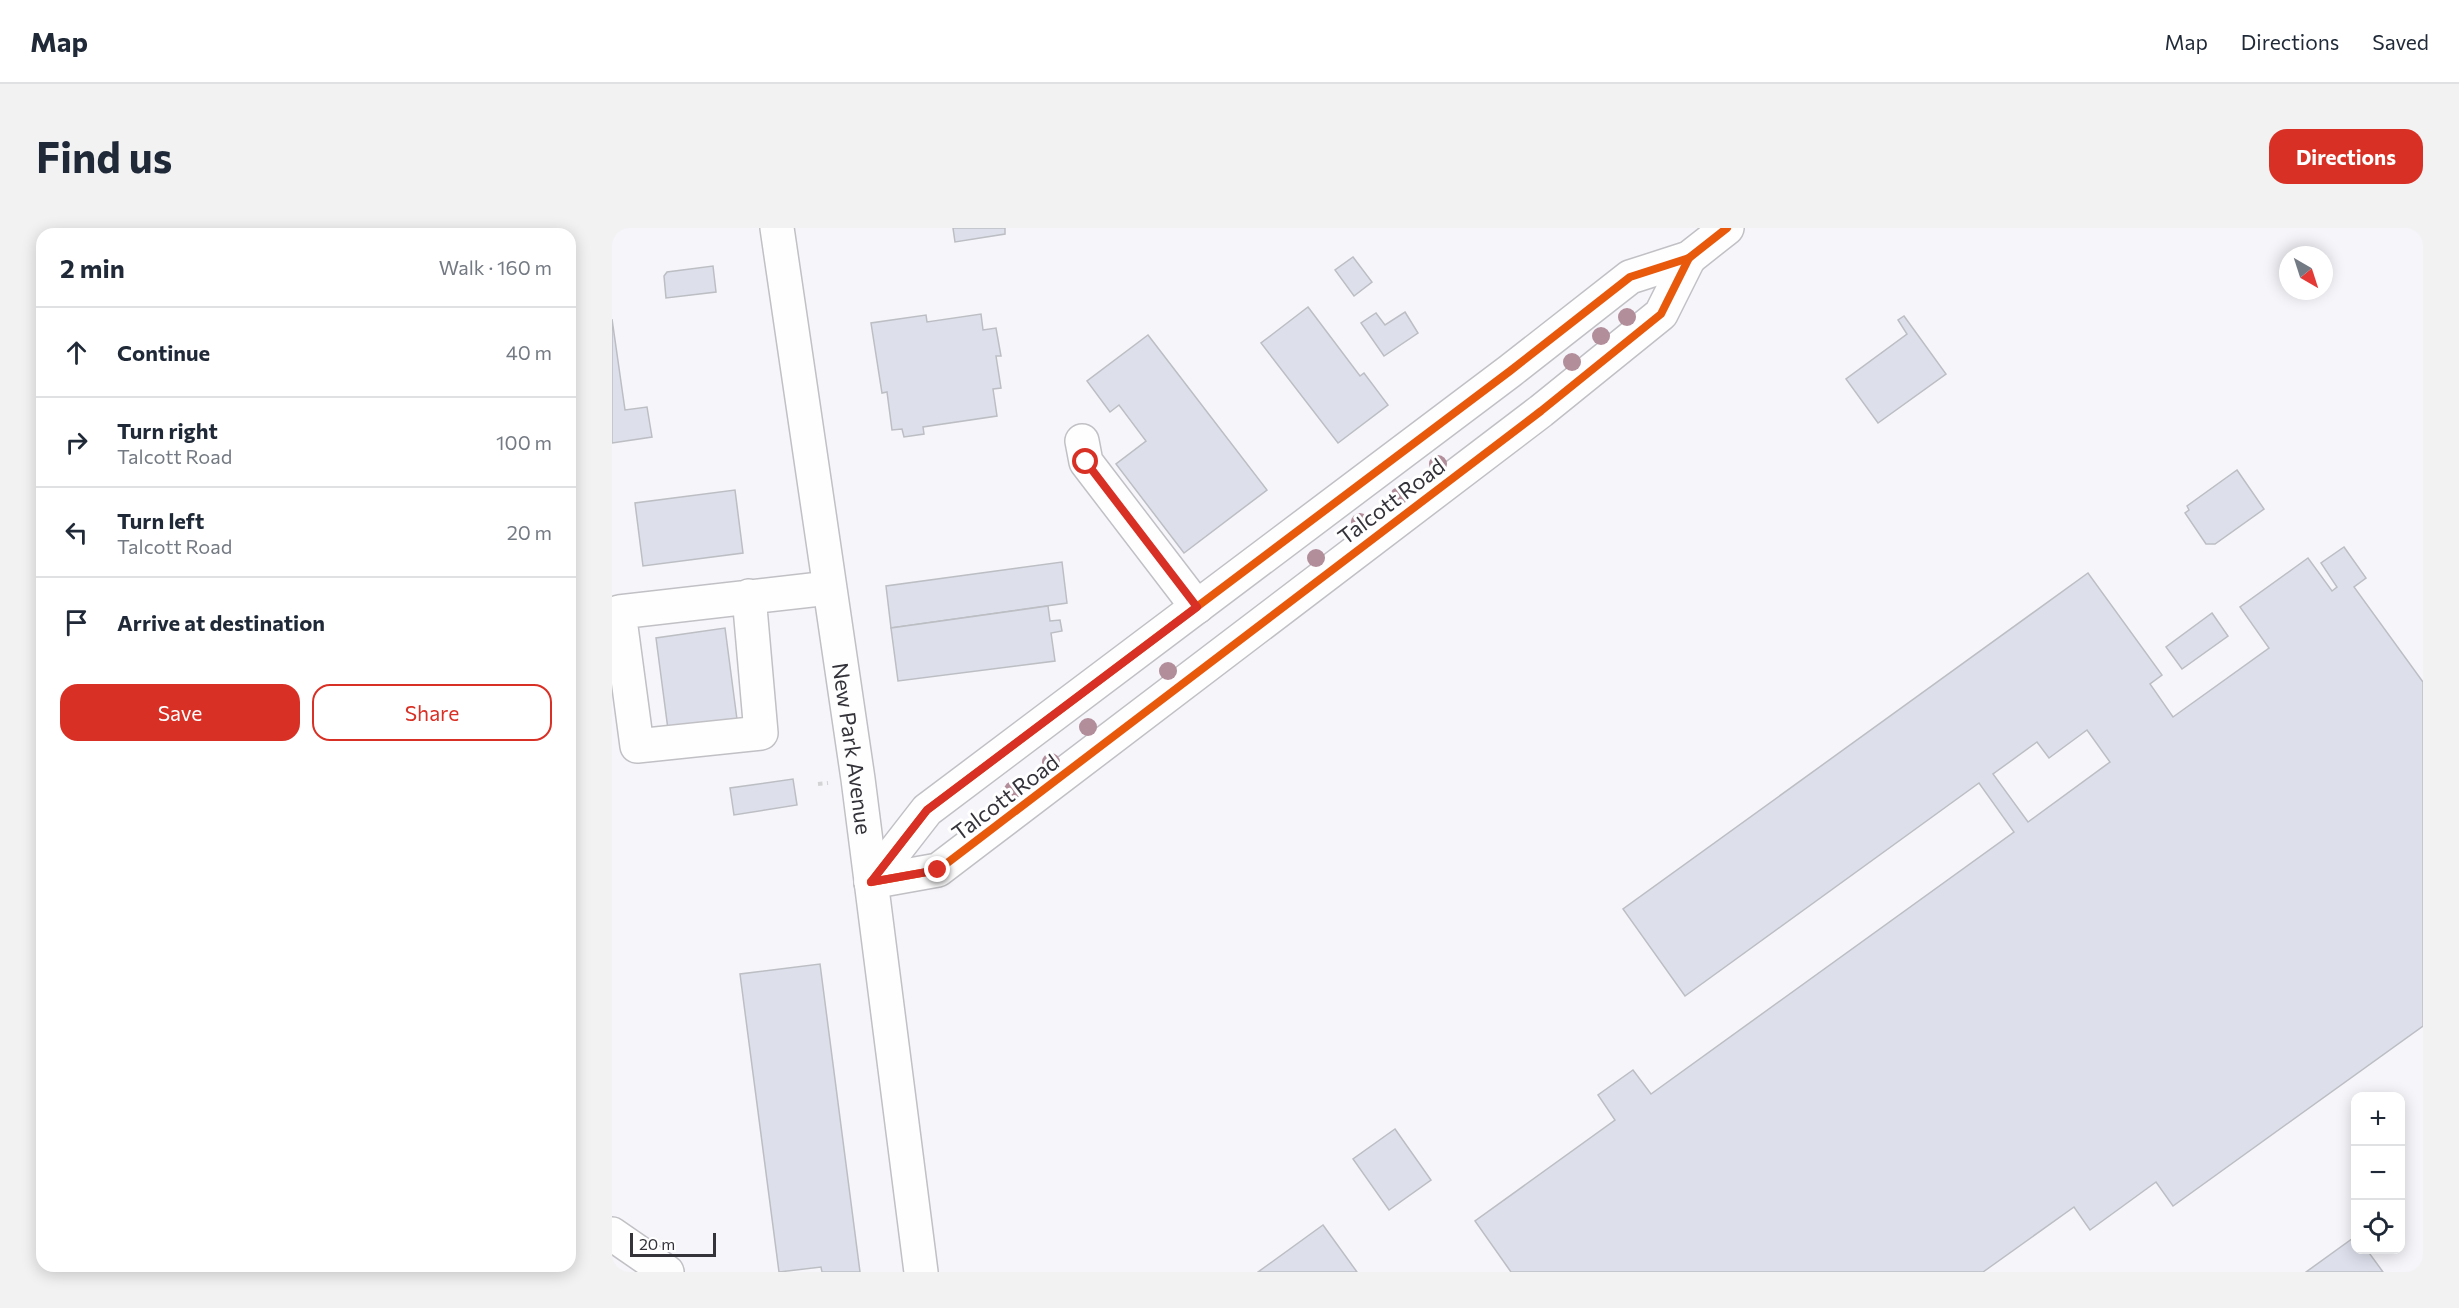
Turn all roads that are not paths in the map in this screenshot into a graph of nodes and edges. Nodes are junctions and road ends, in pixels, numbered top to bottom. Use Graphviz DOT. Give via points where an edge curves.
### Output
graph roads {
  1 [pos="777,228"];
  2 [pos="1727,228"];
  3 [pos="1689,258"];
  4 [pos="1510,371"];
  5 [pos="1540,411"];
  6 [pos="1082,441"];
  7 [pos="1243,572"];
  8 [pos="830,588"];
  9 [pos="749,596"];
  10 [pos="1197,607"];
  11 [pos="1274,612"];
  12 [pos="871,882"];
  13 [pos="612,1234"];
  14 [pos="667,1272"];
  15 [pos="921,1272"];
  1 -- 8 [label="street, New Park Avenue"];
  2 -- 3 [label="street, Talcott Road"];
  3 -- 4 [label="street, Talcott Road" via="1630,277"];
  3 -- 5 [label="street, Talcott Road" via="1660,314"];
  4 -- 5 [label="street"];
  4 -- 7 [label="street, Talcott Road"];
  5 -- 11 [label="street, Talcott Road"];
  6 -- 10 [label="street" via="1086,462"];
  7 -- 10 [label="street, Talcott Road"];
  7 -- 11 [label="street"];
  8 -- 9 [label="street"];
  8 -- 12 [label="street, New Park Avenue"];
  9 -- 9 [label="street" via="620,612 637,746 761,733"];
  10 -- 12 [label="street, Talcott Road" via="927,810"];
  11 -- 12 [label="street, Talcott Road" via="938,870"];
  12 -- 15 [label="street, New Park Avenue"];
  13 -- 14 [label="street"];
}
